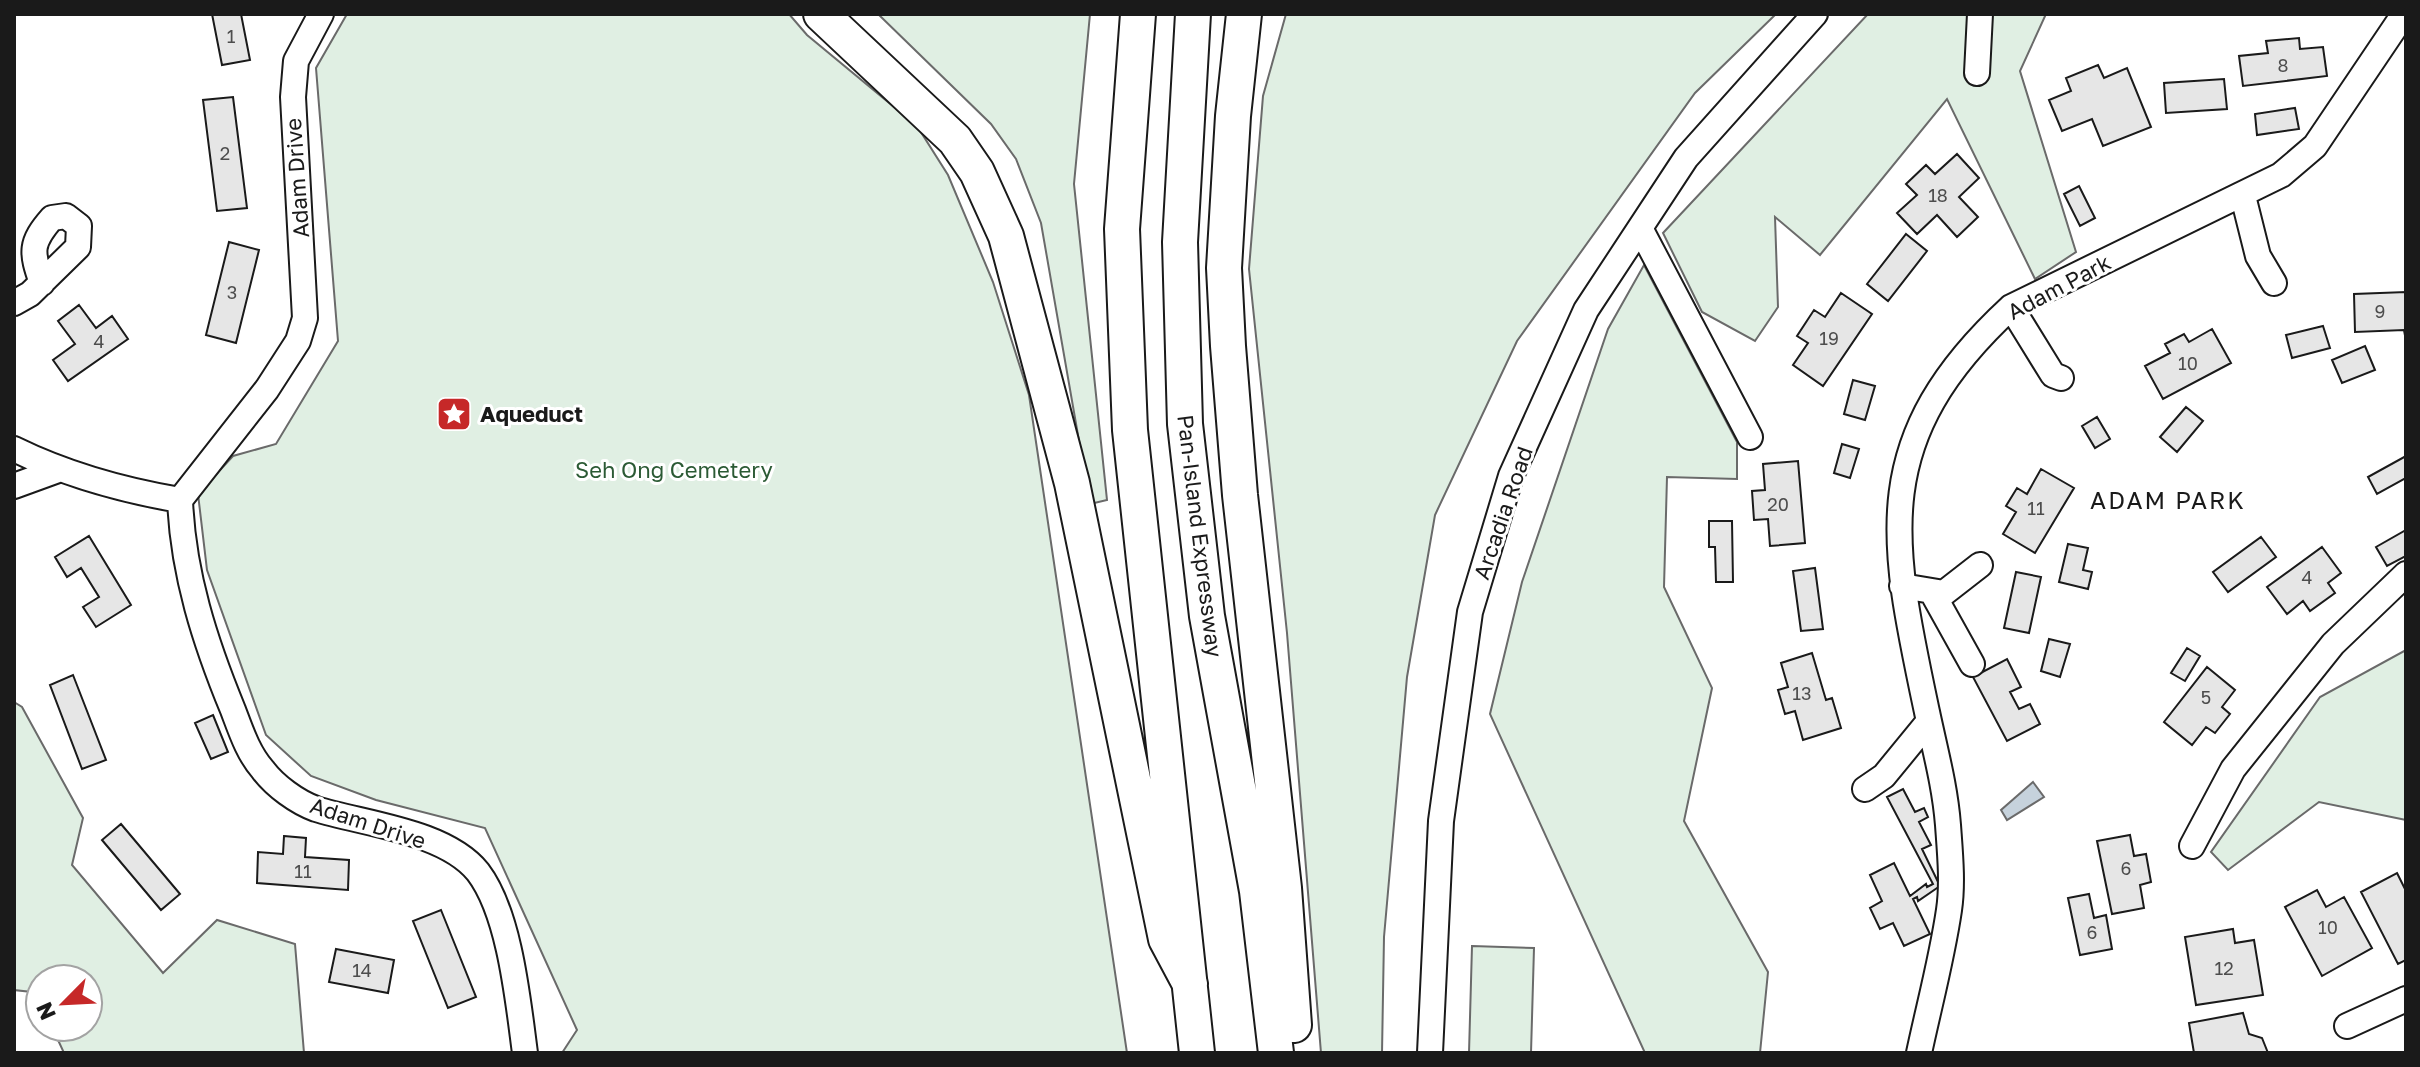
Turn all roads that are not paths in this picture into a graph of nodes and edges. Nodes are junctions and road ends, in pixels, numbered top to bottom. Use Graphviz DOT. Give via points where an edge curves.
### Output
graph roads {
  1 [pos="321,14"];
  2 [pos="821,14"];
  3 [pos="856,14"];
  4 [pos="1138,14"];
  5 [pos="1193,14"];
  6 [pos="1244,14"];
  7 [pos="1260,14"];
  8 [pos="1815,14"];
  9 [pos="1980,14"];
  10 [pos="2404,14"];
  11 [pos="1977,73"];
  12 [pos="1233,116"];
  13 [pos="955,140"];
  14 [pos="2243,196"];
  15 [pos="1640,228"];
  16 [pos="42,283"];
  17 [pos="2274,283"];
  18 [pos="14,303"];
  19 [pos="2011,307"];
  20 [pos="2061,378"];
  21 [pos="1750,437"];
  22 [pos="14,449"];
  23 [pos="58,470"];
  24 [pos="14,486"];
  25 [pos="180,500"];
  26 [pos="1980,565"];
  27 [pos="2406,574"];
  28 [pos="1902,586"];
  29 [pos="1933,594"];
  30 [pos="1972,664"];
  31 [pos="1929,721"];
  32 [pos="1865,789"];
  33 [pos="2192,846"];
  34 [pos="1190,984"];
  35 [pos="2406,999"];
  36 [pos="2347,1026"];
  37 [pos="524,1053"];
  38 [pos="1197,1053"];
  39 [pos="1276,1053"];
  40 [pos="1291,1053"];
  41 [pos="1430,1053"];
  42 [pos="1919,1053"];
  1 -- 25 [label="street, Adam Drive" via="296,61 293,97 305,318 298,341 267,389"];
  2 -- 13 [label="highway"];
  3 -- 13 [label="highway" via="922,80 953,123"];
  4 -- 34 [label="highway" via="1122,229 1130,430"];
  5 -- 39 [label="highway, Pan-Island Expressway" via="1180,242 1185,424 1207,616 1257,891"];
  6 -- 12 [label="highway"];
  7 -- 12 [label="highway"];
  8 -- 15 [label="street, Arcadia Road" via="1686,158"];
  9 -- 11 [label="street"];
  10 -- 14 [label="street, Adam Park" via="2315,146 2281,175"];
  12 -- 40 [label="highway" via="1224,268 1228,346 1284,888 1294,1018"];
  13 -- 34 [label="highway" via="977,172 1006,236 1045,374 1166,939"];
  14 -- 17 [label="street" via="2258,256"];
  14 -- 19 [label="street, Adam Park"];
  15 -- 21 [label="street"];
  15 -- 41 [label="street, Arcadia Road" via="1586,310 1511,476 1470,612 1441,821"];
  16 -- 18 [label="street"];
  19 -- 20 [label="street" via="2053,375"];
  19 -- 28 [label="street, Adam Park" via="1942,381 1913,441 1898,516"];
  22 -- 23 [label="street"];
  23 -- 24 [label="street"];
  23 -- 25 [label="street"];
  25 -- 37 [label="street, Adam Drive" via="181,541 193,598 248,747 287,793 313,808 422,838 464,859 478,873 507,946"];
  26 -- 29 [label="street" via="1951,589"];
  27 -- 33 [label="street" via="2333,644 2233,769"];
  28 -- 29 [label="street"];
  28 -- 31 [label="street, Adam Park"];
  29 -- 30 [label="street"];
  31 -- 32 [label="street" via="1884,776"];
  31 -- 42 [label="street, Adam Park" via="1948,824 1950,908"];
  34 -- 38 [label="highway"];
  35 -- 36 [label="street"];
}
